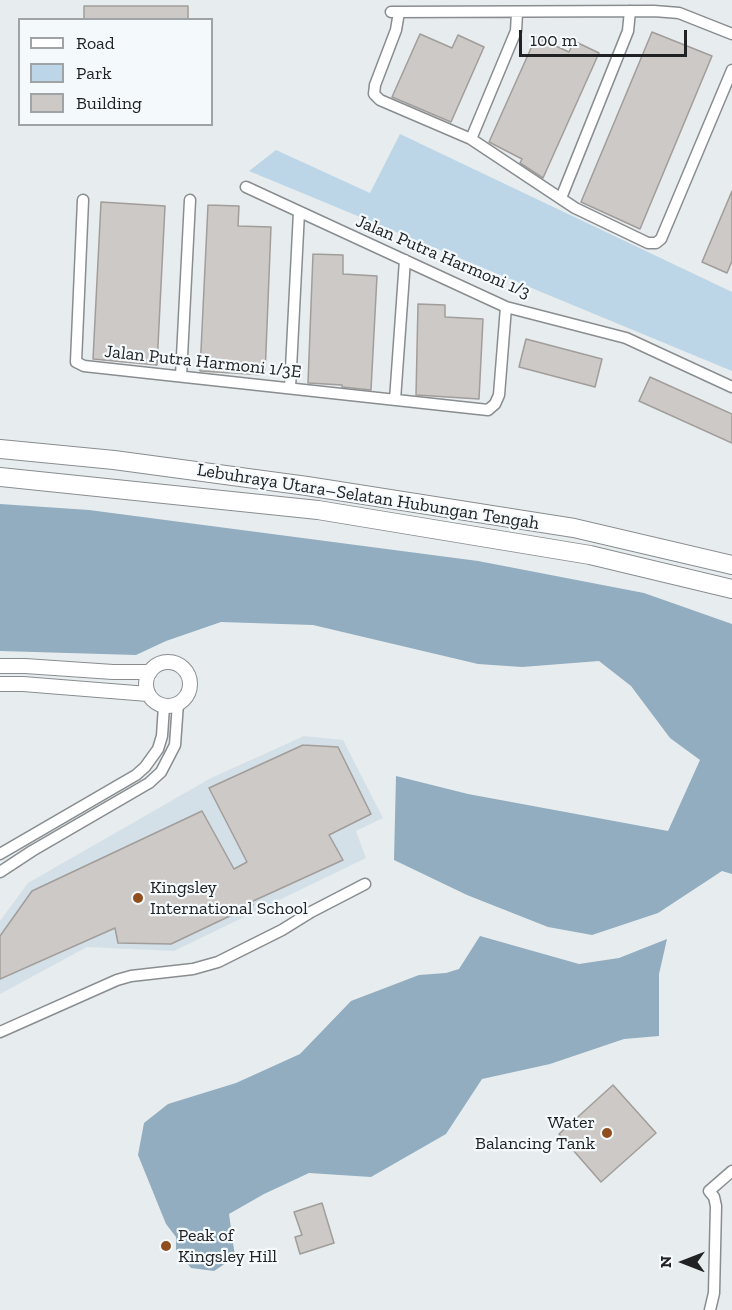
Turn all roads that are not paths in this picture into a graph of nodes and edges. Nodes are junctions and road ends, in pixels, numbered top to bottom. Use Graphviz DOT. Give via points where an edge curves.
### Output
graph roads {
  1 [pos="630,11"];
  2 [pos="517,13"];
  3 [pos="732,34"];
  4 [pos="732,70"];
  5 [pos="471,139"];
  6 [pos="246,187"];
  7 [pos="561,198"];
  8 [pos="83,200"];
  9 [pos="190,200"];
  10 [pos="299,212"];
  11 [pos="405,260"];
  12 [pos="506,307"];
  13 [pos="181,376"];
  14 [pos="732,387"];
  15 [pos="290,388"];
  16 [pos="395,400"];
  17 [pos="0,449"];
  18 [pos="0,477"];
  19 [pos="732,565"];
  20 [pos="732,589"];
  21 [pos="0,666"];
  22 [pos="150,672"];
  23 [pos="0,684"];
  24 [pos="148,694"];
  25 [pos="171,705"];
  26 [pos="0,854"];
  27 [pos="0,872"];
  28 [pos="366,884"];
  29 [pos="0,1032"];
  30 [pos="732,1171"];
  31 [pos="710,1310"];
  1 -- 2 [label="street"];
  1 -- 3 [label="street" via="679,13"];
  1 -- 7 [label="street" via="628,31"];
  2 -- 5 [label="street" via="516,31"];
  2 -- 5 [label="street" via="395,12 396,30 374,94"];
  4 -- 7 [label="street" via="656,243 648,243"];
  5 -- 7 [label="street"];
  6 -- 10 [label="street, Jalan Putra Harmoni 1/3"];
  8 -- 13 [label="street, Jalan Putra Harmoni 1/3E" via="76,362"];
  9 -- 13 [label="street"];
  10 -- 11 [label="street, Jalan Putra Harmoni 1/3"];
  10 -- 15 [label="street"];
  11 -- 12 [label="street, Jalan Putra Harmoni 1/3"];
  11 -- 16 [label="street"];
  12 -- 14 [label="street, Jalan Putra Harmoni 1/3" via="626,338"];
  12 -- 16 [label="street, Jalan Putra Harmoni 1/3E" via="500,395 488,410"];
  13 -- 15 [label="street, Jalan Putra Harmoni 1/3E"];
  15 -- 16 [label="street, Jalan Putra Harmoni 1/3E"];
  17 -- 19 [label="highway, Lebuhraya Utara–Selatan Hubungan Tengah" via="307,486 574,528"];
  18 -- 20 [label="highway, Lebuhraya Utara–Selatan Hubungan Tengah" via="318,510 579,553"];
  21 -- 22 [label="main road"];
  22 -- 24 [label="main road"];
  22 -- 25 [label="main road" via="169,662 187,674 187,695"];
  23 -- 24 [label="main road"];
  24 -- 25 [label="main road" via="158,704"];
  25 -- 26 [label="street" via="160,742 136,775"];
  25 -- 27 [label="street" via="175,745 161,772"];
  28 -- 29 [label="street" via="218,962 117,980"];
  30 -- 31 [label="street" via="709,1191 716,1206 714,1293"];
}
